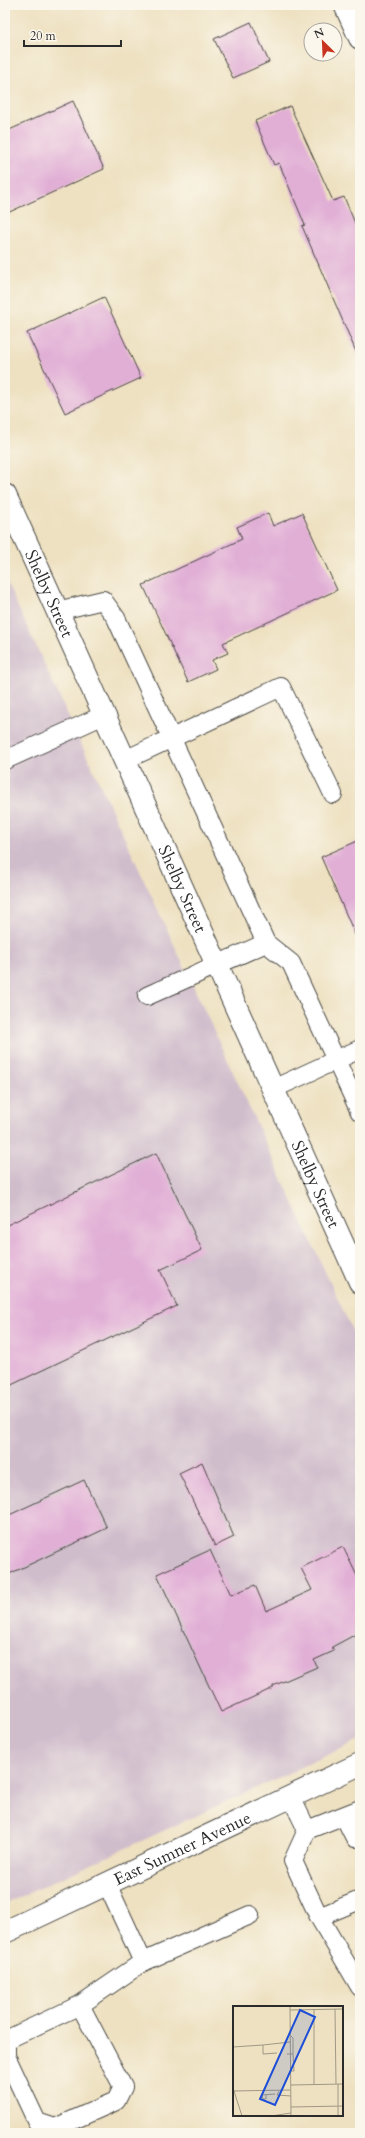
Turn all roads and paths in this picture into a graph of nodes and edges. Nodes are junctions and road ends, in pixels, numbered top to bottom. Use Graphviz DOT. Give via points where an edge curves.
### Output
graph roads {
  1 [pos="345,5"];
  2 [pos="360,38"];
  3 [pos="5,495"];
  4 [pos="58,612"];
  5 [pos="104,715"];
  6 [pos="171,738"];
  7 [pos="5,760"];
  8 [pos="124,760"];
  9 [pos="333,794"];
  10 [pos="266,943"];
  11 [pos="218,965"];
  12 [pos="147,996"];
  13 [pos="360,1049"];
  14 [pos="335,1060"];
  15 [pos="273,1089"];
  16 [pos="360,1112"];
  17 [pos="360,1282"];
  18 [pos="360,1764"];
  19 [pos="291,1796"];
  20 [pos="352,1813"];
  21 [pos="307,1830"];
  22 [pos="355,1838"];
  23 [pos="107,1884"];
  24 [pos="360,1900"];
  25 [pos="250,1915"];
  26 [pos="319,1917"];
  27 [pos="5,1932"];
  28 [pos="143,1962"];
  29 [pos="360,1987"];
  30 [pos="80,2005"];
  1 -- 2 [label="main road"];
  3 -- 4 [label="main road, Shelby Street"];
  4 -- 5 [label="main road, Shelby Street"];
  4 -- 6 [label="lane" via="103,600 116,618"];
  5 -- 7 [label="lane"];
  5 -- 8 [label="main road, Shelby Street"];
  6 -- 8 [label="lane"];
  6 -- 9 [label="lane" via="281,687"];
  6 -- 10 [label="lane"];
  8 -- 11 [label="main road, Shelby Street"];
  10 -- 11 [label="lane"];
  10 -- 14 [label="lane" via="291,963"];
  11 -- 12 [label="lane"];
  11 -- 15 [label="main road, Shelby Street"];
  13 -- 14 [label="lane"];
  14 -- 15 [label="lane"];
  14 -- 16 [label="lane"];
  15 -- 17 [label="main road, Shelby Street"];
  18 -- 19 [label="main road, East Sumner Avenue"];
  19 -- 21 [label="lane"];
  19 -- 23 [label="main road, East Sumner Avenue"];
  20 -- 21 [label="lane"];
  20 -- 22 [label="lane"];
  21 -- 26 [label="lane" via="293,1861"];
  23 -- 27 [label="main road, East Sumner Avenue"];
  23 -- 28 [label="lane"];
  24 -- 26 [label="lane"];
  25 -- 28 [label="lane"];
  26 -- 29 [label="lane"];
  28 -- 30 [label="lane"];
  30 -- 30 [label="lane" via="6,2040 6,2056 37,2122 55,2128 116,2101 123,2087"];
}
